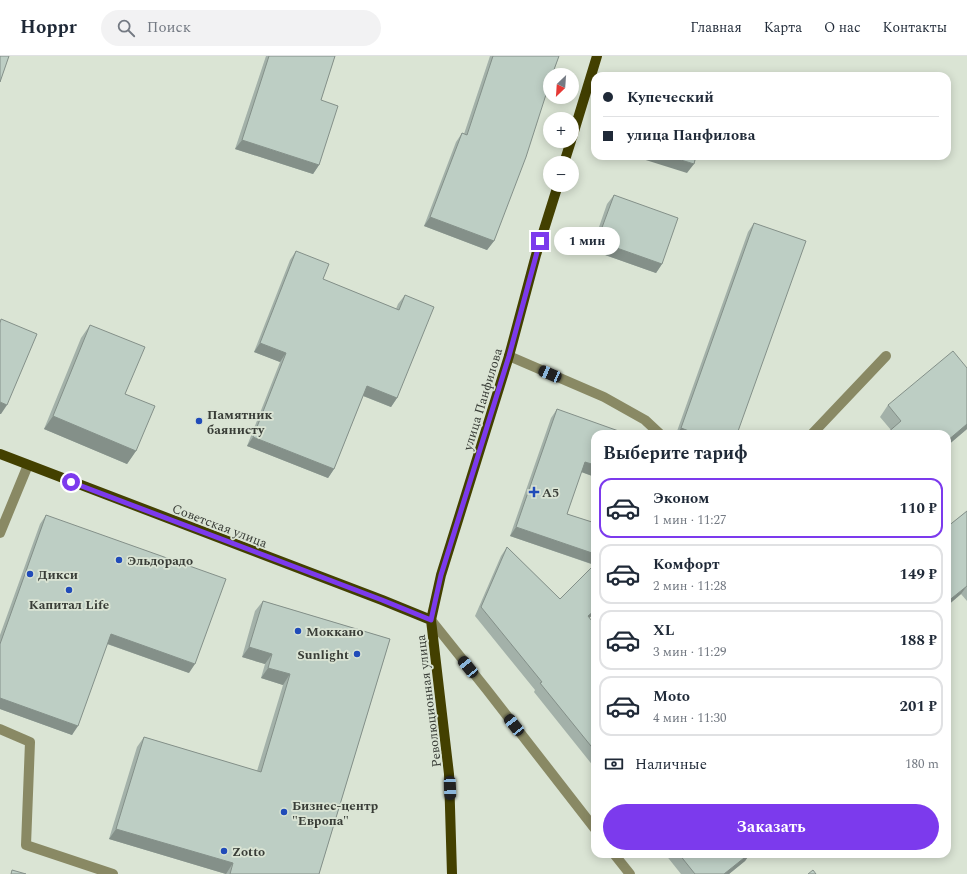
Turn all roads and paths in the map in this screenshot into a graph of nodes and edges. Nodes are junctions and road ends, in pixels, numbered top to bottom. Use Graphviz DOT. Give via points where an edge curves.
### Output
graph roads {
  1 [pos="597,56"];
  2 [pos="592,72"];
  3 [pos="591,76"];
  4 [pos="579,115"];
  5 [pos="556,192"];
  6 [pos="509,356"];
  7 [pos="886,356"];
  8 [pos="656,430"];
  9 [pos="816,430"];
  10 [pos="0,454"];
  11 [pos="28,465"];
  12 [pos="0,533"];
  13 [pos="431,620"];
  14 [pos="0,729"];
  15 [pos="591,824"];
  16 [pos="617,858"];
  17 [pos="113,874"];
  18 [pos="452,874"];
  19 [pos="630,874"];
  1 -- 2 [label="main road"];
  3 -- 4 [label="main road"];
  5 -- 6 [label="main road, улица Панфилова"];
  6 -- 8 [label="street" via="604,397 645,420"];
  6 -- 13 [label="main road, улица Панфилова" via="441,575"];
  7 -- 9 [label="street"];
  10 -- 11 [label="main road, Советская улица"];
  11 -- 12 [label="street"];
  11 -- 13 [label="main road, Советская улица"];
  13 -- 15 [label="street"];
  13 -- 18 [label="main road, Революционная улица" via="449,774"];
  14 -- 17 [label="street" via="30,742 26,845"];
  16 -- 19 [label="street"];
}
